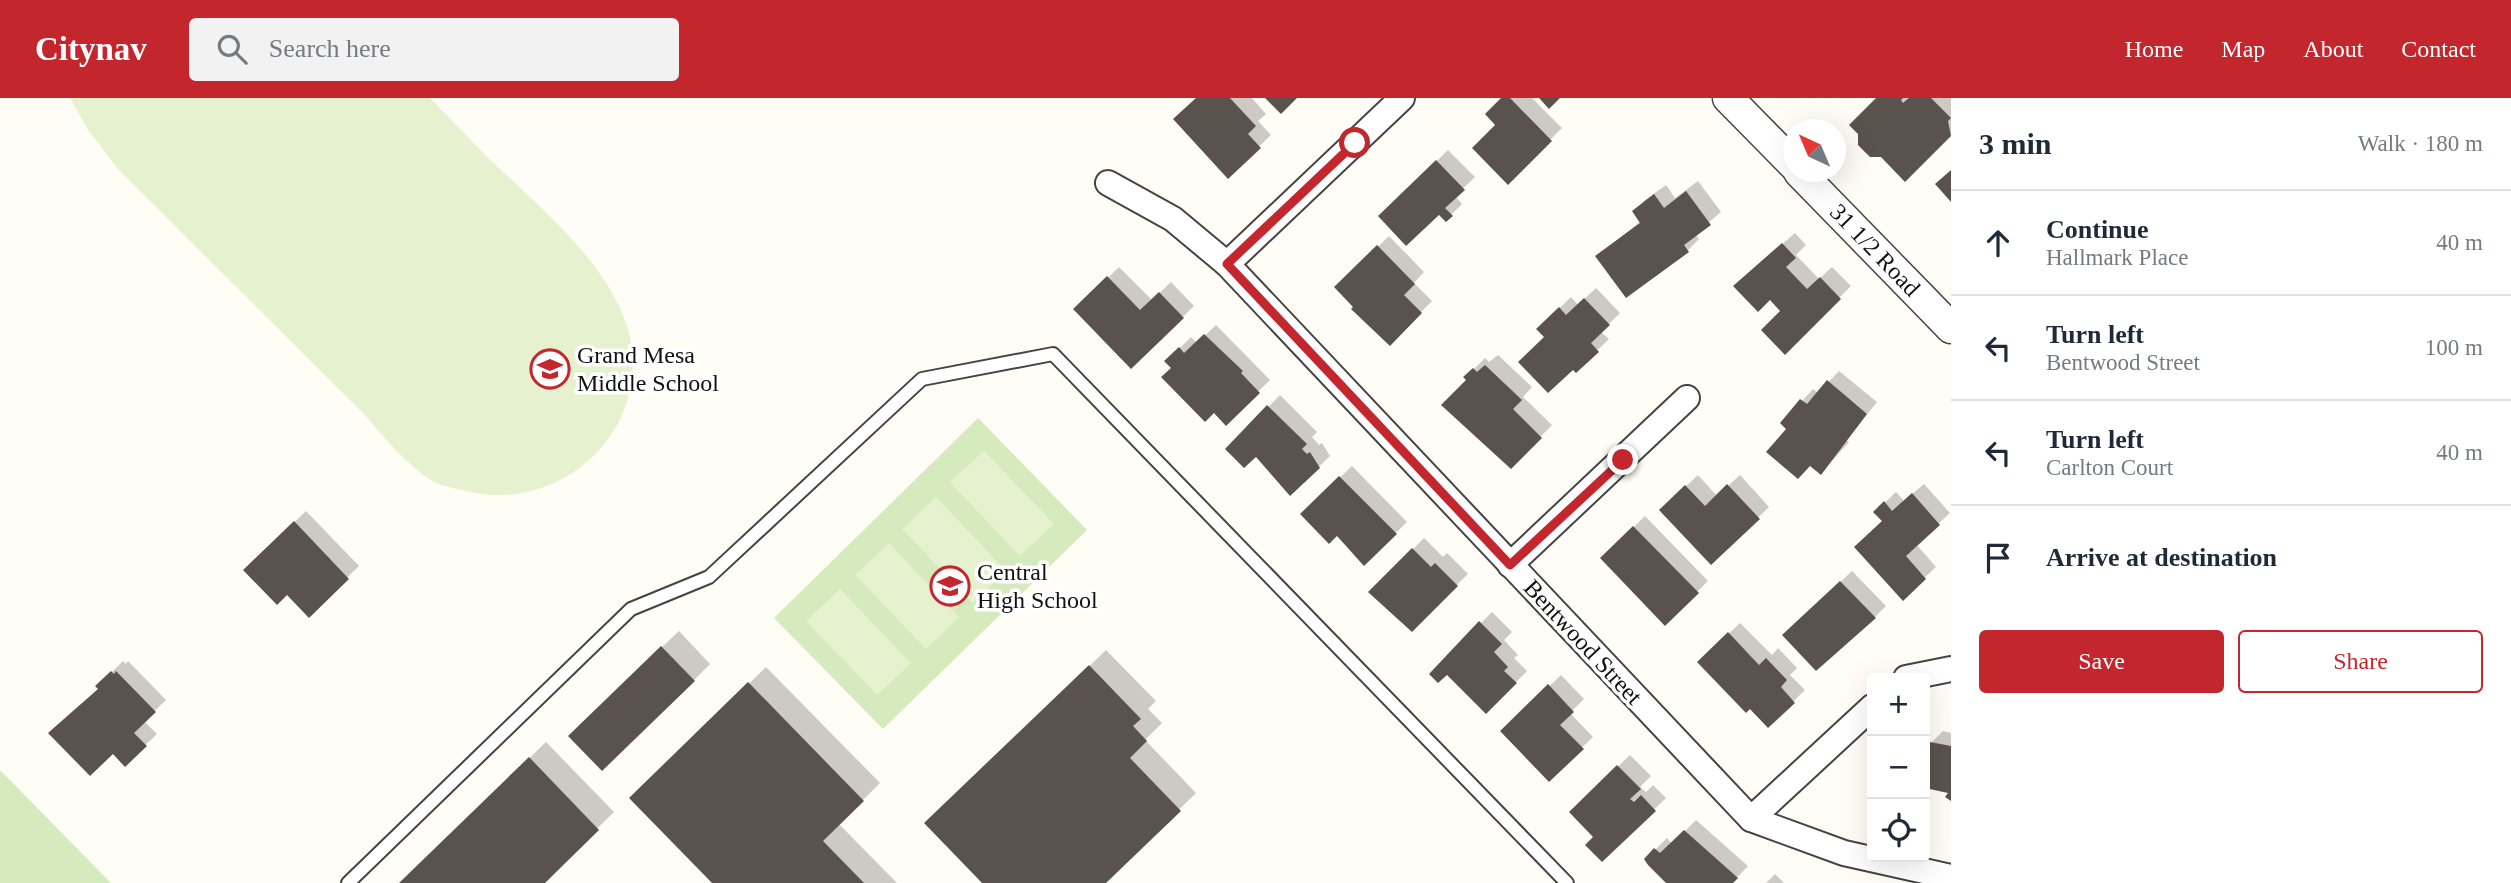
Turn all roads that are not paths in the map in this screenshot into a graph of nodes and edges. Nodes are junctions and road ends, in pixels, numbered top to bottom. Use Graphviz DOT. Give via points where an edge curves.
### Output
graph roads {
  1 [pos="1402,98"];
  2 [pos="1728,98"];
  3 [pos="1783,154"];
  4 [pos="1810,182"];
  5 [pos="1108,183"];
  6 [pos="1227,264"];
  7 [pos="1951,328"];
  8 [pos="1687,398"];
  9 [pos="1510,565"];
  10 [pos="1951,669"];
  11 [pos="1923,673"];
  12 [pos="1867,712"];
  13 [pos="1751,819"];
  14 [pos="1951,877"];
  15 [pos="348,883"];
  16 [pos="1567,883"];
  1 -- 6 [label="street"];
  2 -- 3 [label="street"];
  4 -- 7 [label="street, 31 1/2 Road"];
  5 -- 6 [label="street, Bentwood Street" via="1173,219"];
  6 -- 9 [label="street, Bentwood Street"];
  8 -- 9 [label="street"];
  9 -- 13 [label="street, Bentwood Street"];
  10 -- 11 [label="street"];
  12 -- 13 [label="street"];
  13 -- 14 [label="street, Bentwood Street" via="1844,853"];
  15 -- 16 [label="lane" via="631,609 709,577 922,379 1053,354"];
}
